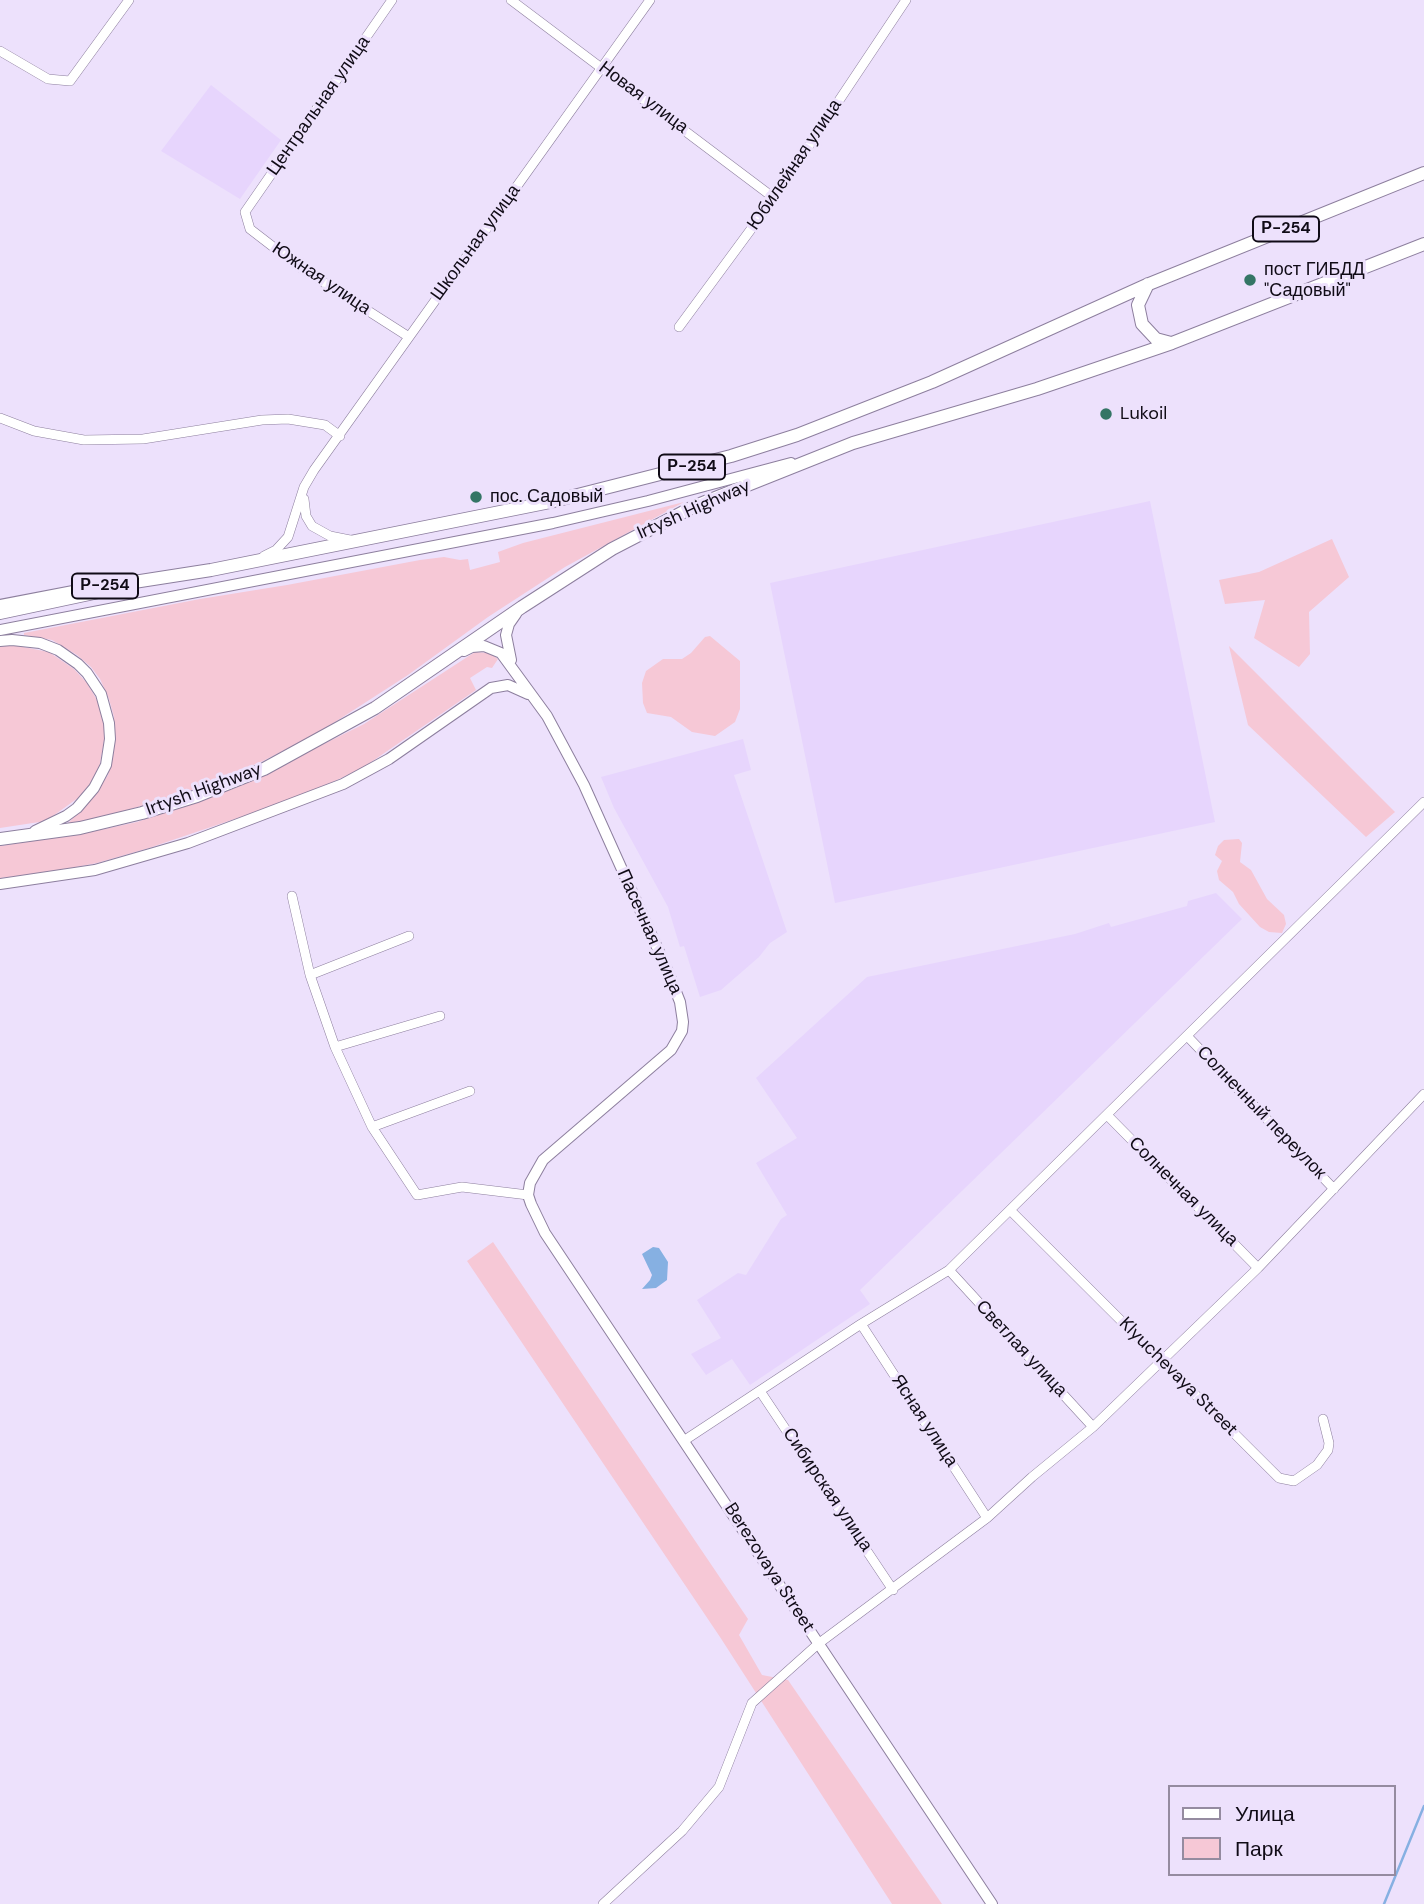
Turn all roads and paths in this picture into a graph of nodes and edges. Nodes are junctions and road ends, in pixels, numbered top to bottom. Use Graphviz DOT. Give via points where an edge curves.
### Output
graph roads {
  1 [pos="129,0"];
  2 [pos="393,0"];
  3 [pos="511,0"];
  4 [pos="650,0"];
  5 [pos="906,0"];
  6 [pos="0,51"];
  7 [pos="602,67"];
  8 [pos="1424,172"];
  9 [pos="774,198"];
  10 [pos="245,212"];
  11 [pos="1424,244"];
  12 [pos="1149,284"];
  13 [pos="679,327"];
  14 [pos="409,337"];
  15 [pos="1172,343"];
  16 [pos="0,418"];
  17 [pos="340,436"];
  18 [pos="853,443"];
  19 [pos="304,487"];
  20 [pos="355,540"];
  21 [pos="249,562"];
  22 [pos="211,570"];
  23 [pos="0,606"];
  24 [pos="522,607"];
  25 [pos="0,614"];
  26 [pos="0,631"];
  27 [pos="0,641"];
  28 [pos="516,673"];
  29 [pos="530,695"];
  30 [pos="375,708"];
  31 [pos="1424,802"];
  32 [pos="0,839"];
  33 [pos="14,839"];
  34 [pos="0,884"];
  35 [pos="292,896"];
  36 [pos="410,936"];
  37 [pos="310,975"];
  38 [pos="440,1016"];
  39 [pos="1188,1037"];
  40 [pos="335,1047"];
  41 [pos="470,1091"];
  42 [pos="1424,1094"];
  43 [pos="1108,1116"];
  44 [pos="372,1127"];
  45 [pos="1334,1189"];
  46 [pos="528,1195"];
  47 [pos="1011,1211"];
  48 [pos="1258,1268"];
  49 [pos="949,1270"];
  50 [pos="861,1324"];
  51 [pos="1161,1361"];
  52 [pos="760,1391"];
  53 [pos="1323,1419"];
  54 [pos="1093,1427"];
  55 [pos="685,1440"];
  56 [pos="987,1518"];
  57 [pos="893,1590"];
  58 [pos="818,1644"];
  59 [pos="603,1904"];
  60 [pos="992,1904"];
  1 -- 6 [label="street" via="70,80 48,79"];
  2 -- 10 [label="street, Центральная улица"];
  3 -- 7 [label="street, Новая улица"];
  4 -- 7 [label="street, Школьная улица"];
  5 -- 9 [label="street, Юбилейная улица"];
  7 -- 9 [label="street, Новая улица"];
  7 -- 14 [label="street, Школьная улица"];
  8 -- 12 [label="highway, Irtysh Highway / Р-254"];
  9 -- 13 [label="street, Юбилейная улица"];
  10 -- 14 [label="street, Южная улица" via="250,229 298,266"];
  11 -- 15 [label="highway, Irtysh Highway / Р-254"];
  12 -- 15 [label="highway" via="1138,305 1142,324 1156,339"];
  12 -- 20 [label="highway, Irtysh Highway / Р-254" via="932,382 732,456 550,502"];
  14 -- 17 [label="street, Школьная улица"];
  15 -- 18 [label="highway, Irtysh Highway / Р-254"];
  16 -- 17 [label="street" via="34,431 84,440 143,439 288,419 325,425"];
  17 -- 19 [label="street, Школьная улица"];
  18 -- 24 [label="highway, Irtysh Highway / Р-254" via="659,523"];
  18 -- 26 [label="main road" via="737,478 553,523"];
  19 -- 20 [label="street" via="304,508 312,526 330,536"];
  19 -- 21 [label="street, Школьная улица" via="283,545"];
  20 -- 21 [label="highway, Irtysh Highway / Р-254"];
  21 -- 22 [label="highway, Irtysh Highway / Р-254"];
  22 -- 23 [label="highway, Irtysh Highway / Р-254"];
  22 -- 25 [label="main road"];
  24 -- 28 [label="main road" via="506,635"];
  24 -- 30 [label="highway, Irtysh Highway / Р-254"];
  27 -- 33 [label="main road" via="40,643 78,664 100,694 109,723 106,765 87,798 66,816"];
  28 -- 29 [label="main road, Пасечная улица"];
  28 -- 30 [label="main road" via="497,650 472,647"];
  29 -- 34 [label="main road" via="508,685 491,688 389,759 343,784 188,842 95,870"];
  29 -- 46 [label="main road, Пасечная улица" via="548,716 584,785 669,974 680,1002 682,1031 671,1049 544,1160"];
  30 -- 33 [label="highway, Irtysh Highway / Р-254" via="292,755 197,796 114,820"];
  31 -- 39 [label="street"];
  32 -- 33 [label="highway, Irtysh Highway / Р-254"];
  35 -- 37 [label="street"];
  36 -- 37 [label="street"];
  37 -- 40 [label="street"];
  38 -- 40 [label="street"];
  39 -- 43 [label="street"];
  39 -- 45 [label="street, Солнечный переулок"];
  40 -- 44 [label="street"];
  41 -- 44 [label="street"];
  42 -- 45 [label="street"];
  43 -- 47 [label="street"];
  43 -- 48 [label="street, Солнечная улица"];
  44 -- 46 [label="street" via="417,1195 462,1187"];
  45 -- 48 [label="street"];
  46 -- 55 [label="main road, Berezovaya Street" via="545,1233"];
  47 -- 49 [label="street"];
  47 -- 51 [label="street, Klyuchevaya Street"];
  48 -- 51 [label="street"];
  49 -- 50 [label="street"];
  49 -- 54 [label="street, Светлая улица"];
  50 -- 52 [label="street"];
  50 -- 56 [label="street, Ясная улица"];
  51 -- 53 [label="street, Klyuchevaya Street" via="1279,1478 1294,1480 1317,1465 1329,1443"];
  51 -- 54 [label="street"];
  52 -- 55 [label="street"];
  52 -- 57 [label="street, Сибирская улица"];
  54 -- 56 [label="street"];
  55 -- 58 [label="main road, Berezovaya Street"];
  56 -- 57 [label="street"];
  57 -- 58 [label="street"];
  58 -- 59 [label="street" via="752,1703 719,1787 682,1831"];
  58 -- 60 [label="main road, Berezovaya Street"];
}
